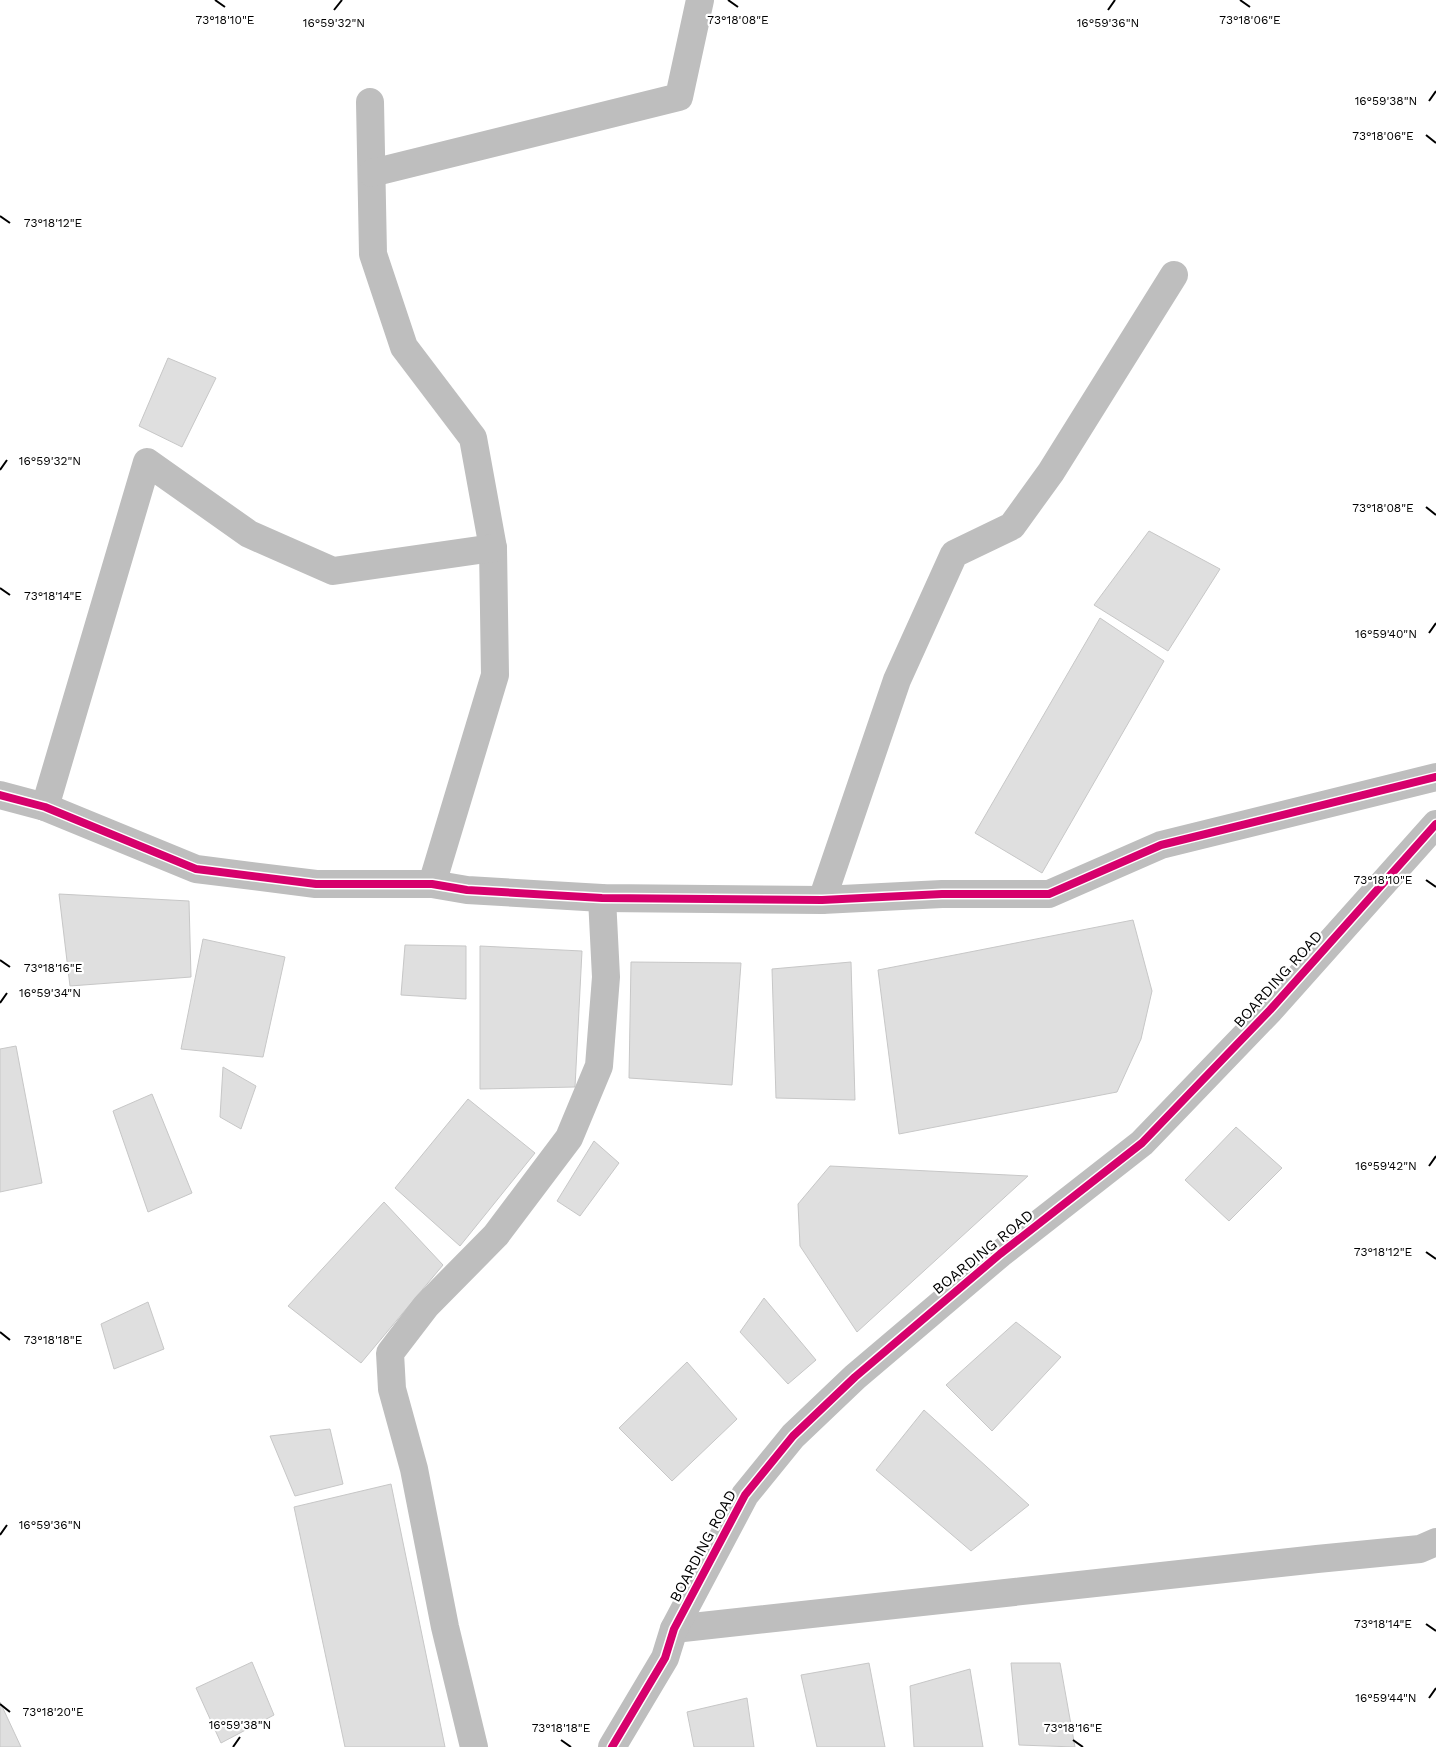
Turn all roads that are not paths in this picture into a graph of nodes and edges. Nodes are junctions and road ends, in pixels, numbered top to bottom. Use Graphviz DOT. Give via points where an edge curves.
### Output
graph roads {
  1 [pos="700,0"];
  2 [pos="370,102"];
  3 [pos="372,173"];
  4 [pos="1174,274"];
  5 [pos="493,548"];
  6 [pos="1436,777"];
  7 [pos="0,795"];
  8 [pos="45,807"];
  9 [pos="1436,824"];
  10 [pos="432,884"];
  11 [pos="602,898"];
  12 [pos="822,900"];
  13 [pos="1436,1542"];
  14 [pos="674,1629"];
  15 [pos="474,1747"];
  16 [pos="612,1747"];
  1 -- 3 [label="street" via="679,98"];
  2 -- 3 [label="street"];
  3 -- 5 [label="street" via="373,254 404,347 473,438"];
  4 -- 12 [label="street" via="1051,472 1012,526 954,554 897,680"];
  5 -- 8 [label="street" via="333,571 249,534 146,462"];
  5 -- 10 [label="street" via="495,675"];
  6 -- 12 [label="street" via="1161,845 1048,894 942,894"];
  7 -- 8 [label="street"];
  8 -- 10 [label="street" via="196,869 316,884"];
  9 -- 14 [label="street, BOARDING ROAD" via="1270,1010 1142,1143 1000,1254 855,1377 793,1436 746,1495"];
  10 -- 11 [label="street" via="467,890"];
  11 -- 12 [label="street"];
  11 -- 15 [label="street" via="606,977 599,1066 569,1138 496,1235 426,1306 390,1353 392,1389 414,1469 445,1627"];
  13 -- 14 [label="street" via="1420,1549"];
  14 -- 16 [label="street, BOARDING ROAD" via="665,1658"];
}
